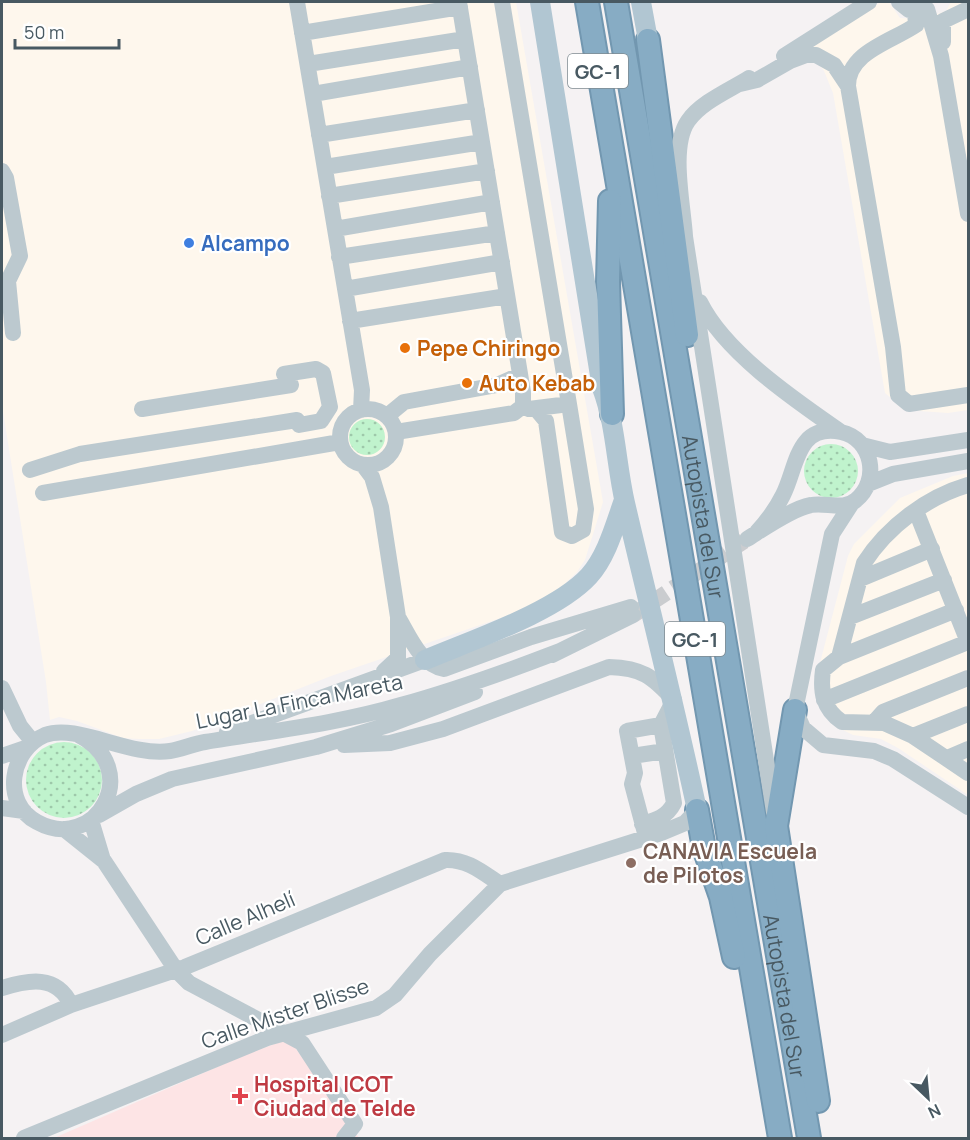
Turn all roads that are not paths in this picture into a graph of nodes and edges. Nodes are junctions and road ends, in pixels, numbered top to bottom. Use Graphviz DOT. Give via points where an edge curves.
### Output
graph roads {
  1 [pos="297,2"];
  2 [pos="502,2"];
  3 [pos="531,2"];
  4 [pos="540,2"];
  5 [pos="587,2"];
  6 [pos="616,2"];
  7 [pos="641,2"];
  8 [pos="869,2"];
  9 [pos="898,2"];
  10 [pos="460,4"];
  11 [pos="928,6"];
  12 [pos="968,9"];
  13 [pos="302,33"];
  14 [pos="934,33"];
  15 [pos="465,39"];
  16 [pos="892,39"];
  17 [pos="648,40"];
  18 [pos="940,56"];
  19 [pos="550,61"];
  20 [pos="308,64"];
  21 [pos="470,67"];
  22 [pos="740,84"];
  23 [pos="848,86"];
  24 [pos="313,94"];
  25 [pos="477,110"];
  26 [pos="319,135"];
  27 [pos="610,140"];
  28 [pos="482,142"];
  29 [pos="325,167"];
  30 [pos="2,171"];
  31 [pos="487,171"];
  32 [pos="329,196"];
  33 [pos="492,202"];
  34 [pos="969,214"];
  35 [pos="335,229"];
  36 [pos="497,233"];
  37 [pos="685,236"];
  38 [pos="339,257"];
  39 [pos="502,262"];
  40 [pos="345,289"];
  41 [pos="694,290"];
  42 [pos="507,296"];
  43 [pos="350,321"];
  44 [pos="13,333"];
  45 [pos="520,375"];
  46 [pos="969,395"];
  47 [pos="569,404"];
  48 [pos="529,408"];
  49 [pos="142,409"];
  50 [pos="361,410"];
  51 [pos="612,414"];
  52 [pos="387,416"];
  53 [pos="396,432"];
  54 [pos="841,432"];
  55 [pos="969,440"];
  56 [pos="340,442"];
  57 [pos="862,445"];
  58 [pos="382,461"];
  59 [pos="969,461"];
  60 [pos="363,465"];
  61 [pos="696,465"];
  62 [pos="30,470"];
  63 [pos="868,484"];
  64 [pos="969,486"];
  65 [pos="378,492"];
  66 [pos="42,493"];
  67 [pos="624,500"];
  68 [pos="852,503"];
  69 [pos="916,511"];
  70 [pos="932,549"];
  71 [pos="860,579"];
  72 [pos="944,580"];
  73 [pos="956,610"];
  74 [pos="398,617"];
  75 [pos="850,617"];
  76 [pos="969,642"];
  77 [pos="560,651"];
  78 [pos="839,657"];
  79 [pos="425,660"];
  80 [pos="381,674"];
  81 [pos="969,678"];
  82 [pos="2,688"];
  83 [pos="674,700"];
  84 [pos="824,700"];
  85 [pos="795,710"];
  86 [pos="969,714"];
  87 [pos="875,721"];
  88 [pos="661,725"];
  89 [pos="77,734"];
  90 [pos="913,736"];
  91 [pos="201,743"];
  92 [pos="30,744"];
  93 [pos="316,747"];
  94 [pos="969,749"];
  95 [pos="665,751"];
  96 [pos="2,756"];
  97 [pos="632,756"];
  98 [pos="947,758"];
  99 [pos="969,773"];
  100 [pos="969,807"];
  101 [pos="2,808"];
  102 [pos="697,810"];
  103 [pos="24,811"];
  104 [pos="93,818"];
  105 [pos="776,826"];
  106 [pos="64,829"];
  107 [pos="650,831"];
  108 [pos="704,848"];
  109 [pos="104,861"];
  110 [pos="500,884"];
  111 [pos="176,970"];
  112 [pos="2,988"];
  113 [pos="71,1005"];
  114 [pos="287,1034"];
  115 [pos="2,1035"];
  116 [pos="24,1138"];
  117 [pos="344,1138"];
  118 [pos="766,1138"];
  119 [pos="780,1138"];
  120 [pos="809,1138"];
  121 [pos="824,1138"];
  1 -- 13 [label="street"];
  2 -- 47 [label="street"];
  3 -- 19 [label="street"];
  4 -- 19 [label="main road"];
  5 -- 27 [label="highway, Autopista del Sur / GC-1"];
  6 -- 61 [label="highway, Autopista del Sur / GC-1"];
  7 -- 17 [label="main road"];
  8 -- 22 [label="street"];
  9 -- 11 [label="street"];
  10 -- 13 [label="street"];
  10 -- 15 [label="street"];
  11 -- 12 [label="street"];
  11 -- 14 [label="street"];
  11 -- 16 [label="street" via="915,25"];
  12 -- 18 [label="street" via="943,21"];
  13 -- 20 [label="street"];
  14 -- 16 [label="street"];
  14 -- 18 [label="street"];
  15 -- 20 [label="street"];
  15 -- 21 [label="street"];
  16 -- 23 [label="street" via="853,65"];
  17 -- 37 [label="street"];
  17 -- 61 [label="highway" via="685,310"];
  18 -- 34 [label="street"];
  19 -- 51 [label="main road" via="591,326 602,388"];
  20 -- 24 [label="street"];
  21 -- 24 [label="street"];
  21 -- 25 [label="street"];
  22 -- 23 [label="street" via="757,80 790,60 816,55 834,64"];
  22 -- 37 [label="street" via="700,109 682,131 677,149"];
  23 -- 46 [label="street" via="890,324 898,395 909,404"];
  24 -- 26 [label="street"];
  25 -- 26 [label="street"];
  25 -- 28 [label="street"];
  26 -- 29 [label="street"];
  27 -- 51 [label="highway" via="608,282"];
  27 -- 119 [label="highway, Autopista del Sur / GC-1"];
  28 -- 29 [label="street"];
  28 -- 31 [label="street"];
  29 -- 32 [label="street"];
  30 -- 44 [label="street" via="20,256 8,281"];
  31 -- 32 [label="street"];
  31 -- 33 [label="street"];
  32 -- 35 [label="street"];
  33 -- 35 [label="street"];
  33 -- 36 [label="street"];
  35 -- 38 [label="street"];
  36 -- 38 [label="street"];
  36 -- 39 [label="street"];
  37 -- 41 [label="street"];
  38 -- 40 [label="street"];
  39 -- 40 [label="street"];
  39 -- 42 [label="street"];
  40 -- 43 [label="street"];
  41 -- 54 [label="street" via="712,324 732,346"];
  41 -- 105 [label="street"];
  42 -- 43 [label="street"];
  42 -- 45 [label="street"];
  43 -- 50 [label="street" via="362,390"];
  45 -- 48 [label="street"];
  45 -- 52 [label="street" via="497,385 404,402"];
  47 -- 48 [label="street"];
  47 -- 48 [label="street" via="586,509 583,530 572,536 562,532 546,421"];
  48 -- 53 [label="street"];
  49 -- 62 [label="street" via="287,380 316,369 323,373 330,407 321,421 80,454"];
  50 -- 52 [label="street" via="379,411"];
  50 -- 56 [label="street" via="342,425"];
  51 -- 67 [label="main road"];
  52 -- 53 [label="street"];
  53 -- 58 [label="street" via="394,449"];
  54 -- 57 [label="street"];
  54 -- 68 [label="street" via="821,433 802,445 785,493 752,536 802,507"];
  55 -- 57 [label="street" via="890,452"];
  56 -- 60 [label="street" via="348,457"];
  56 -- 66 [label="street"];
  57 -- 63 [label="street" via="870,464"];
  58 -- 60 [label="street"];
  58 -- 65 [label="street"];
  59 -- 63 [label="street" via="893,474"];
  60 -- 65 [label="street"];
  61 -- 120 [label="highway, Autopista del Sur / GC-1"];
  63 -- 68 [label="street"];
  64 -- 69 [label="street" via="936,496"];
  65 -- 74 [label="street"];
  67 -- 79 [label="main road" via="608,544 590,575 562,599"];
  67 -- 83 [label="main road"];
  68 -- 85 [label="street" via="832,534"];
  69 -- 70 [label="street"];
  69 -- 71 [label="street" via="871,551"];
  70 -- 71 [label="street"];
  70 -- 72 [label="street"];
  71 -- 75 [label="street"];
  72 -- 73 [label="street"];
  72 -- 75 [label="street"];
  73 -- 76 [label="street"];
  73 -- 78 [label="street"];
  74 -- 79 [label="street"];
  74 -- 80 [label="street" via="398,658"];
  75 -- 78 [label="street"];
  76 -- 84 [label="street"];
  77 -- 79 [label="street, Lugar La Finca Mareta" via="609,629 633,611 531,636 444,669"];
  77 -- 91 [label="street, Lugar La Finca Mareta" via="400,706 327,723"];
  77 -- 93 [label="street, Lugar La Finca Mareta" via="496,684 441,706"];
  78 -- 84 [label="street" via="823,670"];
  79 -- 80 [label="street"];
  80 -- 91 [label="street"];
  81 -- 87 [label="street" via="883,712"];
  82 -- 92 [label="street"];
  83 -- 88 [label="street"];
  83 -- 93 [label="street" via="649,675 609,667 443,729 390,742"];
  83 -- 102 [label="main road"];
  84 -- 87 [label="street" via="834,717 842,722"];
  85 -- 100 [label="street" via="803,728 823,745 874,751 893,759"];
  85 -- 105 [label="highway"];
  86 -- 90 [label="street"];
  87 -- 90 [label="street"];
  88 -- 95 [label="street"];
  88 -- 97 [label="street" via="627,731"];
  89 -- 91 [label="street, Lugar La Finca Mareta" via="142,752 170,751"];
  89 -- 92 [label="street, Lugar La Finca Mareta" via="47,735"];
  89 -- 104 [label="street" via="98,748 110,770 111,787 106,803"];
  90 -- 98 [label="street"];
  92 -- 96 [label="street, Lugar La Finca Mareta"];
  92 -- 103 [label="street" via="19,758 14,785"];
  93 -- 104 [label="street, Lugar La Finca Mareta" via="172,779"];
  94 -- 98 [label="street"];
  95 -- 97 [label="street"];
  95 -- 107 [label="street" via="674,802"];
  97 -- 107 [label="street" via="632,784"];
  98 -- 99 [label="street"];
  101 -- 103 [label="street"];
  102 -- 107 [label="street, Calle Mister Blisse" via="685,823"];
  102 -- 108 [label="highway"];
  103 -- 106 [label="street" via="49,828"];
  104 -- 106 [label="street, Lugar La Finca Mareta"];
  104 -- 109 [label="street"];
  105 -- 121 [label="highway"];
  106 -- 109 [label="street"];
  107 -- 108 [label="street, Calle Mister Blisse" via="692,834"];
  107 -- 110 [label="street, Calle Mister Blisse"];
  108 -- 118 [label="highway" via="722,897"];
  109 -- 111 [label="street"];
  110 -- 111 [label="street, Calle Alhelí" via="467,863 445,860"];
  110 -- 114 [label="street, Calle Mister Blisse" via="395,995 376,1008"];
  111 -- 113 [label="street, Calle Alhelí"];
  111 -- 114 [label="street" via="189,983"];
  112 -- 113 [label="street" via="40,980 66,993"];
  113 -- 115 [label="street, Calle Alhelí"];
  114 -- 116 [label="street, Calle Mister Blisse" via="267,1038"];
  114 -- 117 [label="street" via="302,1043 356,1124"];
}
